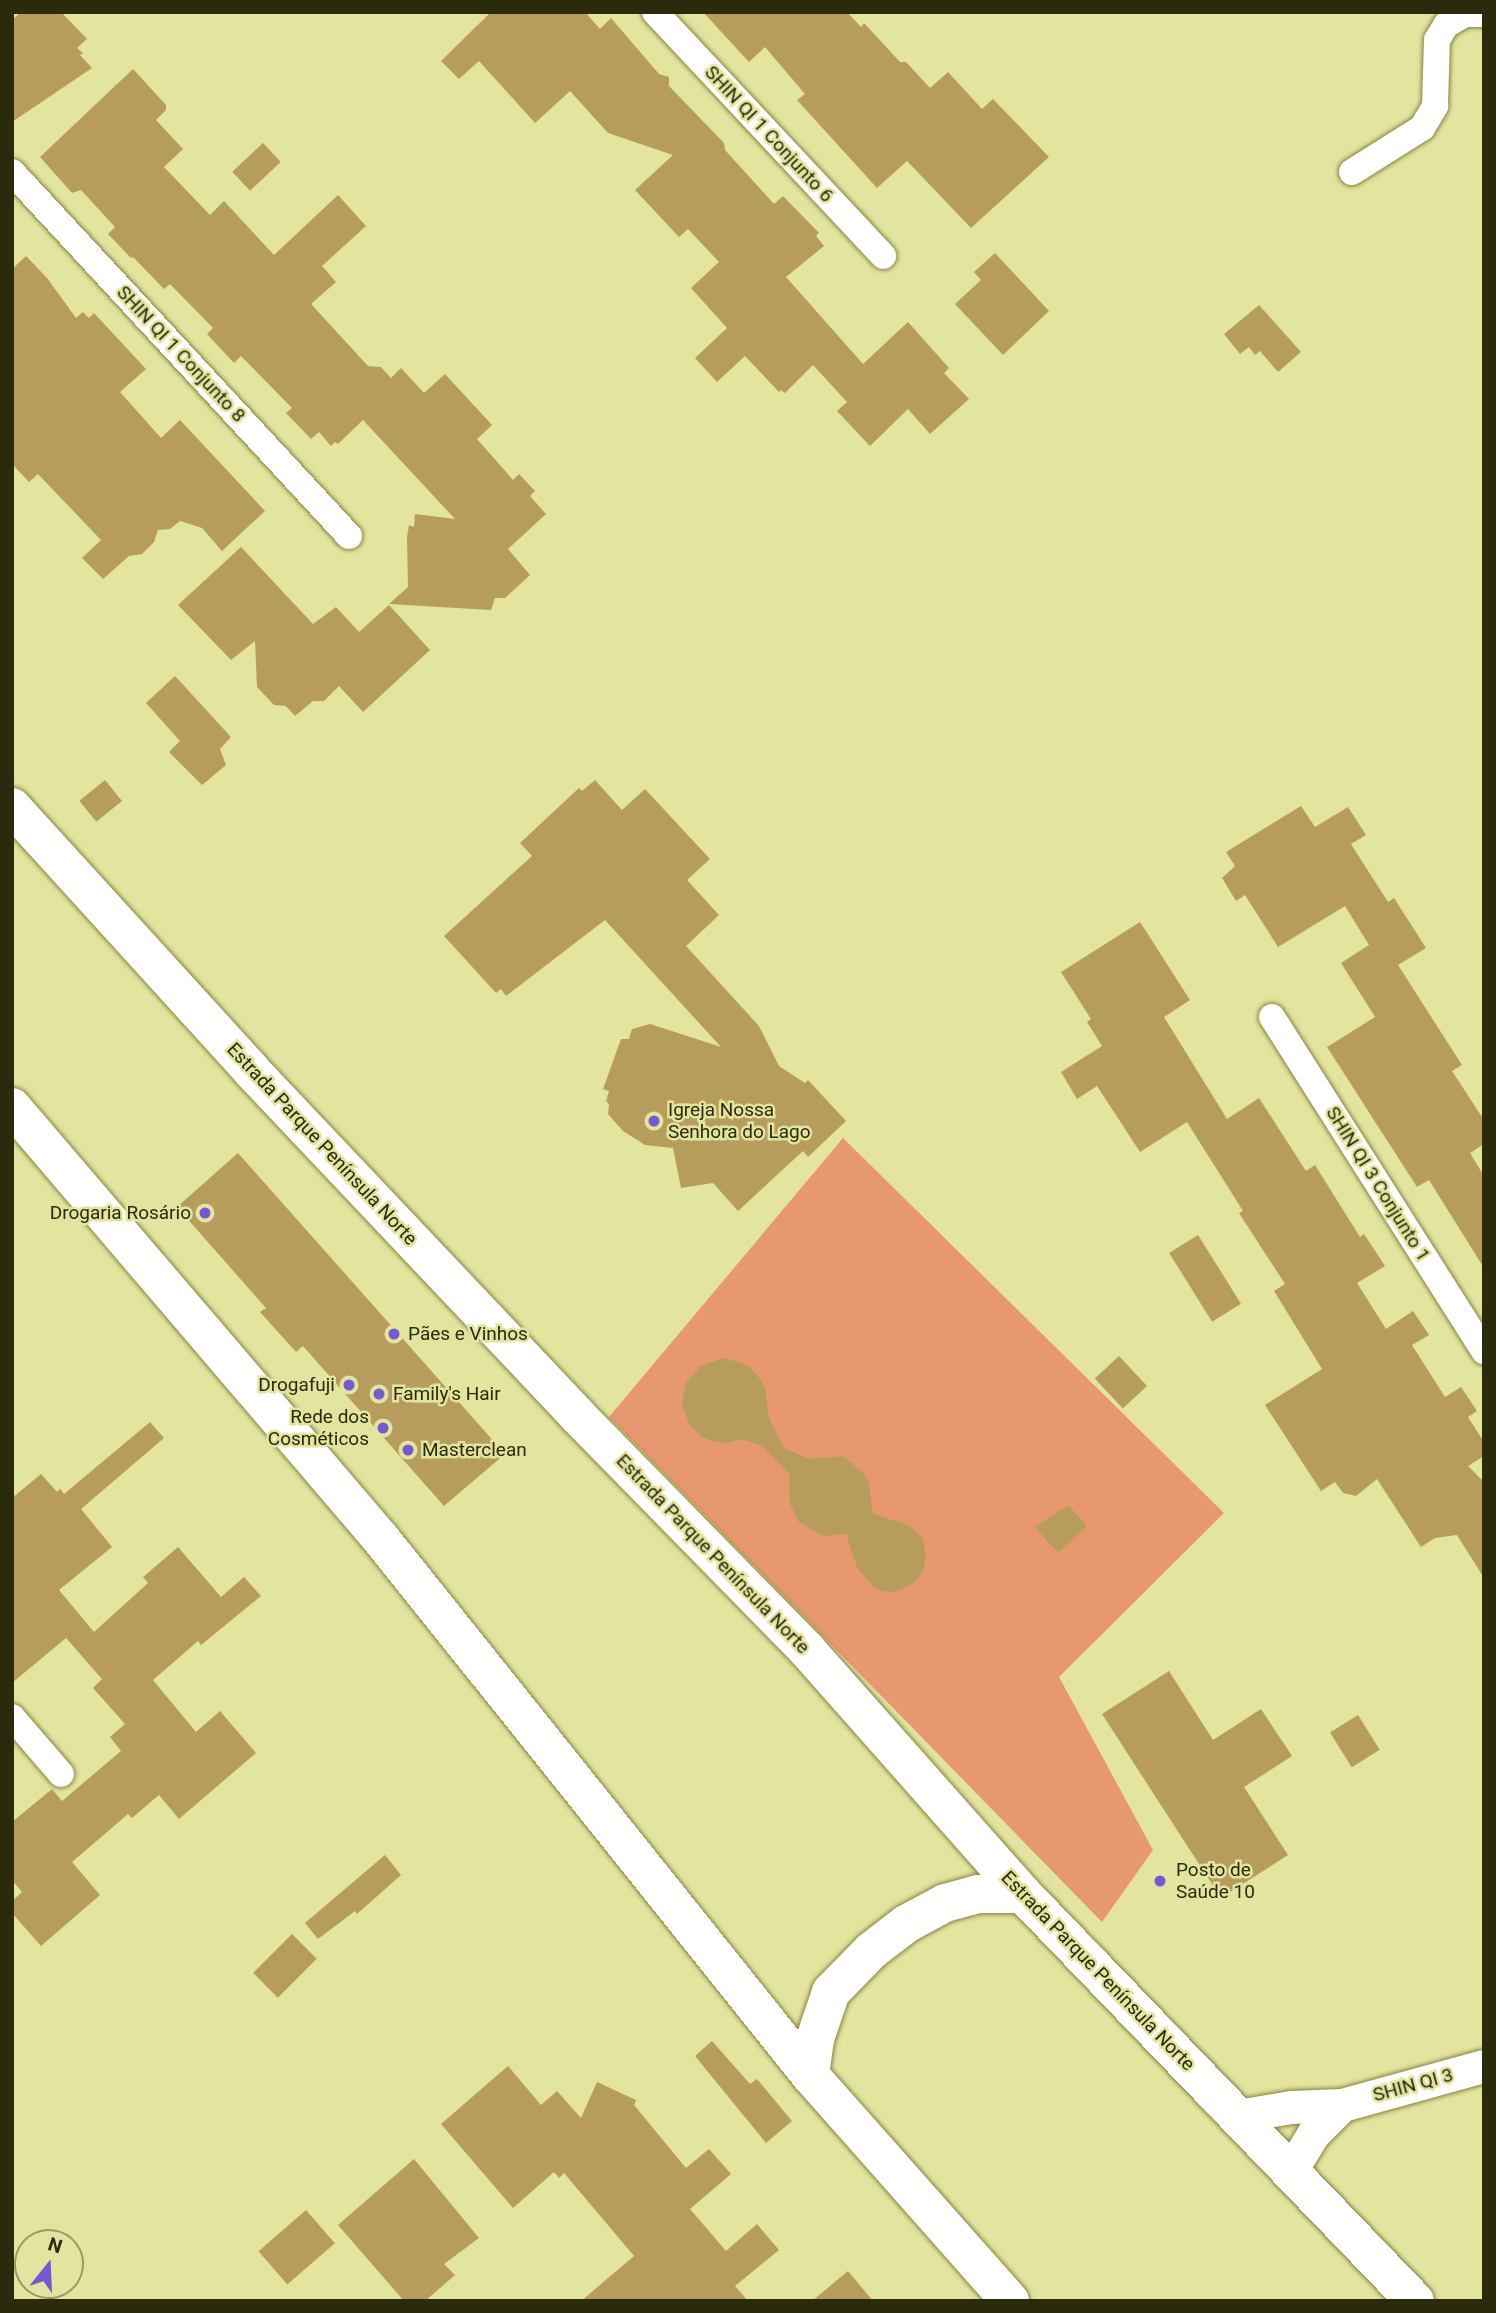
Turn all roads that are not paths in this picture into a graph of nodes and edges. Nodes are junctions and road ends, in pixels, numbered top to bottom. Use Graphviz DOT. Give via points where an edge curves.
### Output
graph roads {
  1 [pos="655,12"];
  2 [pos="1484,14"];
  3 [pos="12,172"];
  4 [pos="1352,172"];
  5 [pos="883,256"];
  6 [pos="349,536"];
  7 [pos="12,807"];
  8 [pos="1272,1017"];
  9 [pos="12,1107"];
  10 [pos="1484,1351"];
  11 [pos="12,1717"];
  12 [pos="61,1774"];
  13 [pos="1023,1894"];
  14 [pos="1484,2066"];
  15 [pos="810,2075"];
  16 [pos="1342,2105"];
  17 [pos="1237,2116"];
  18 [pos="1290,2172"];
  19 [pos="1010,2301"];
  20 [pos="1415,2301"];
  1 -- 5 [label="street, SHIN QI 1 Conjunto 6"];
  2 -- 4 [label="street" via="1465,14 1446,25 1437,40 1435,106 1422,128"];
  3 -- 6 [label="street, SHIN QI 1 Conjunto 8"];
  7 -- 13 [label="main road, Estrada Parque Península Norte" via="278,1098 807,1650"];
  8 -- 10 [label="street, SHIN QI 3 Conjunto 1"];
  9 -- 15 [label="main road" via="381,1539"];
  11 -- 12 [label="street"];
  13 -- 15 [label="main road" via="978,1894 945,1903 906,1924 871,1951 831,1992 815,2039"];
  13 -- 17 [label="main road, Estrada Parque Península Norte"];
  14 -- 16 [label="street, SHIN QI 3"];
  15 -- 19 [label="main road"];
  16 -- 17 [label="street, SHIN QI 3"];
  16 -- 18 [label="street, SHIN QI 3" via="1313,2134"];
  17 -- 18 [label="main road, Estrada Parque Península Norte"];
  18 -- 20 [label="main road, Estrada Parque Península Norte"];
}
